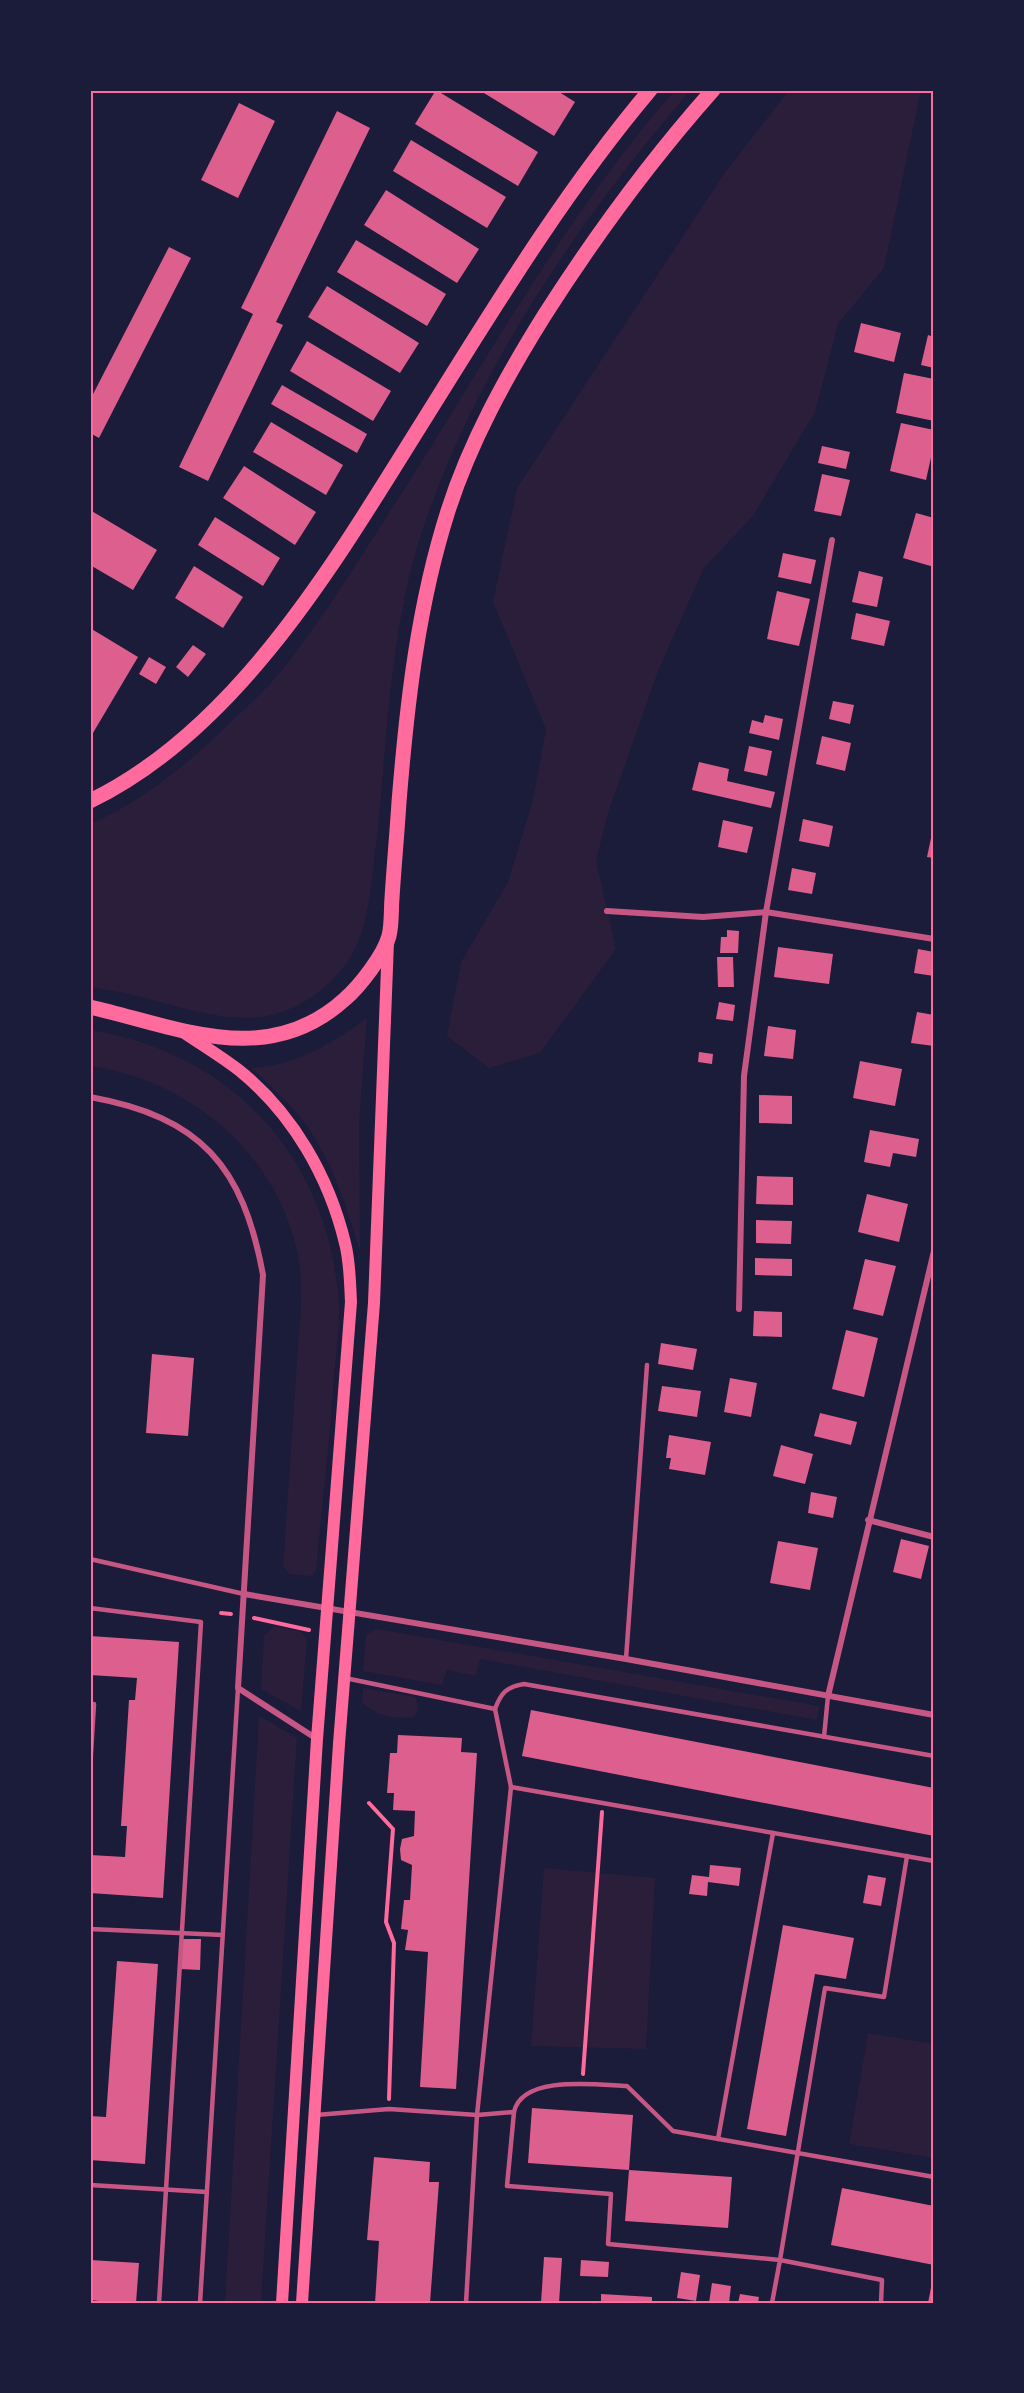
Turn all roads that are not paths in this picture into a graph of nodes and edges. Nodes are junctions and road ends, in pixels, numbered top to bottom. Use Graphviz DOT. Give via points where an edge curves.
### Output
graph roads {
  1 [pos="650,90"];
  2 [pos="713,90"];
  3 [pos="832,540"];
  4 [pos="90,801"];
  5 [pos="607,911"];
  6 [pos="766,912"];
  7 [pos="389,938"];
  8 [pos="934,939"];
  9 [pos="90,1007"];
  10 [pos="183,1032"];
  11 [pos="90,1097"];
  12 [pos="934,1251"];
  13 [pos="739,1309"];
  14 [pos="647,1365"];
  15 [pos="868,1520"];
  16 [pos="934,1538"];
  17 [pos="90,1559"];
  18 [pos="244,1594"];
  19 [pos="90,1608"];
  20 [pos="330,1608"];
  21 [pos="351,1612"];
  22 [pos="626,1659"];
  23 [pos="345,1677"];
  24 [pos="238,1688"];
  25 [pos="828,1696"];
  26 [pos="90,1704"];
  27 [pos="495,1709"];
  28 [pos="934,1715"];
  29 [pos="824,1737"];
  30 [pos="317,1739"];
  31 [pos="934,1756"];
  32 [pos="90,1770"];
  33 [pos="511,1787"];
  34 [pos="773,1833"];
  35 [pos="907,1856"];
  36 [pos="934,1861"];
  37 [pos="90,1929"];
  38 [pos="180,1934"];
  39 [pos="223,1935"];
  40 [pos="514,2112"];
  41 [pos="314,2115"];
  42 [pos="477,2115"];
  43 [pos="718,2139"];
  44 [pos="796,2152"];
  45 [pos="934,2177"];
  46 [pos="90,2185"];
  47 [pos="166,2189"];
  48 [pos="207,2192"];
  49 [pos="780,2260"];
  50 [pos="159,2303"];
  51 [pos="200,2303"];
  52 [pos="282,2303"];
  53 [pos="302,2303"];
  54 [pos="466,2303"];
  55 [pos="772,2303"];
  56 [pos="881,2303"];
  1 -- 4 [label="main road" via="543,230 328,573 268,651 200,723 151,764"];
  2 -- 7 [label="main road" via="663,146 581,257 516,361 448,510 423,606 406,712"];
  3 -- 6 [label="street"];
  5 -- 6 [label="street" via="703,916"];
  6 -- 8 [label="street"];
  6 -- 13 [label="street" via="744,1076"];
  7 -- 10 [label="main road" via="369,972 346,999 314,1022 284,1034 255,1039"];
  7 -- 21 [label="main road" via="374,1303"];
  9 -- 10 [label="main road"];
  10 -- 20 [label="main road" via="240,1071 279,1109 309,1152 346,1245 351,1302"];
  11 -- 18 [label="street" via="124,1103 167,1119 207,1146 245,1206 256,1238 262,1275"];
  12 -- 15 [label="street"];
  14 -- 22 [label="lane"];
  15 -- 16 [label="street"];
  15 -- 25 [label="street"];
  17 -- 18 [label="lane"];
  18 -- 20 [label="street"];
  18 -- 24 [label="street"];
  19 -- 38 [label="lane" via="201,1622"];
  20 -- 21 [label="street"];
  20 -- 30 [label="main road"];
  21 -- 22 [label="street"];
  21 -- 23 [label="main road"];
  22 -- 25 [label="street"];
  23 -- 27 [label="lane"];
  23 -- 41 [label="main road"];
  24 -- 30 [label="street"];
  24 -- 39 [label="lane"];
  25 -- 28 [label="street"];
  25 -- 29 [label="lane"];
  26 -- 32 [label="lane" via="94,1704"];
  27 -- 29 [label="lane" via="500,1695 510,1686 524,1684"];
  27 -- 33 [label="lane"];
  29 -- 31 [label="lane"];
  30 -- 52 [label="main road"];
  33 -- 34 [label="lane"];
  33 -- 42 [label="lane"];
  34 -- 35 [label="lane"];
  34 -- 43 [label="lane"];
  35 -- 36 [label="lane"];
  35 -- 44 [label="lane" via="884,1997 825,1988"];
  37 -- 38 [label="lane"];
  38 -- 39 [label="lane"];
  38 -- 47 [label="lane"];
  39 -- 48 [label="lane"];
  40 -- 42 [label="lane"];
  40 -- 43 [label="lane" via="534,2090 565,2084 627,2086 673,2131"];
  40 -- 49 [label="lane" via="507,2186 611,2194 608,2244"];
  41 -- 42 [label="lane" via="389,2109"];
  41 -- 53 [label="main road"];
  42 -- 54 [label="lane"];
  43 -- 44 [label="lane"];
  44 -- 45 [label="lane"];
  44 -- 49 [label="lane"];
  46 -- 47 [label="lane"];
  47 -- 48 [label="lane"];
  47 -- 50 [label="lane"];
  48 -- 51 [label="lane"];
  49 -- 55 [label="lane"];
  49 -- 56 [label="lane" via="882,2280"];
}
